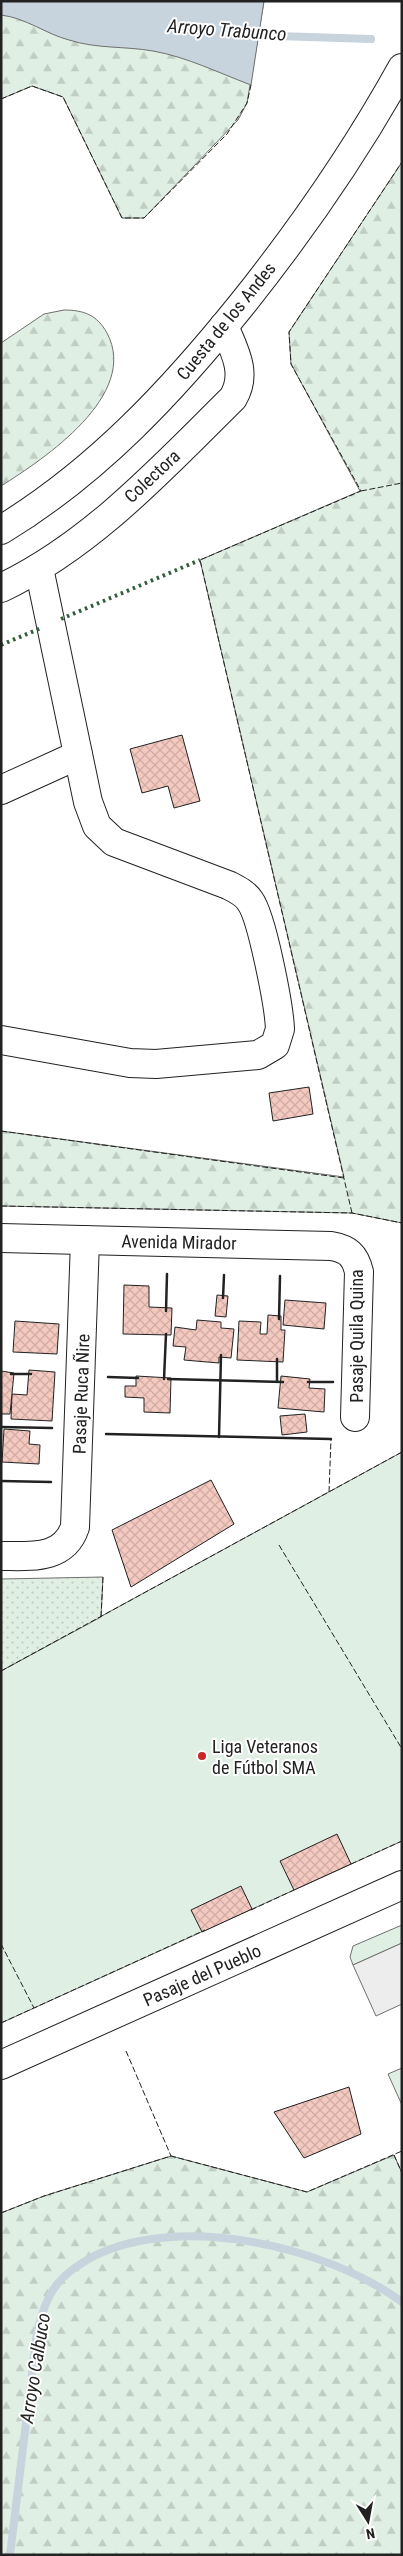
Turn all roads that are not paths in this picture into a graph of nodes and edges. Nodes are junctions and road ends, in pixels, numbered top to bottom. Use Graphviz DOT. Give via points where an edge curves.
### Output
graph roads {
  1 [pos="402,68"];
  2 [pos="224,326"];
  3 [pos="1,530"];
  4 [pos="39,568"];
  5 [pos="1,588"];
  6 [pos="78,755"];
  7 [pos="1,790"];
  8 [pos="1,1040"];
  9 [pos="1,1238"];
  10 [pos="85,1240"];
  11 [pos="354,1256"];
  12 [pos="355,1417"];
  13 [pos="1,1556"];
  14 [pos="402,1885"];
  15 [pos="1,2065"];
  1 -- 2 [label="street, Cuesta de los Andes" via="326,191"];
  2 -- 3 [label="street, Cuesta de los Andes" via="149,411 109,450 64,487"];
  2 -- 4 [label="street, Colectora" via="240,364 240,383 233,398 122,504"];
  4 -- 5 [label="street, Colectora"];
  4 -- 6 [label="street"];
  6 -- 7 [label="street"];
  6 -- 8 [label="street" via="91,814 104,834 125,847 228,885 250,900 260,923 280,1021 278,1038 268,1051 258,1055 156,1064"];
  9 -- 10 [label="street, Avenida Mirador"];
  10 -- 11 [label="street, Avenida Mirador" via="331,1246 348,1250"];
  10 -- 13 [label="street, Pasaje Ruca Ñire" via="77,1518 72,1536 57,1551 46,1555"];
  11 -- 12 [label="street, Pasaje Quila Quina" via="360,1281"];
  14 -- 15 [label="street, Pasaje del Pueblo"];
}
